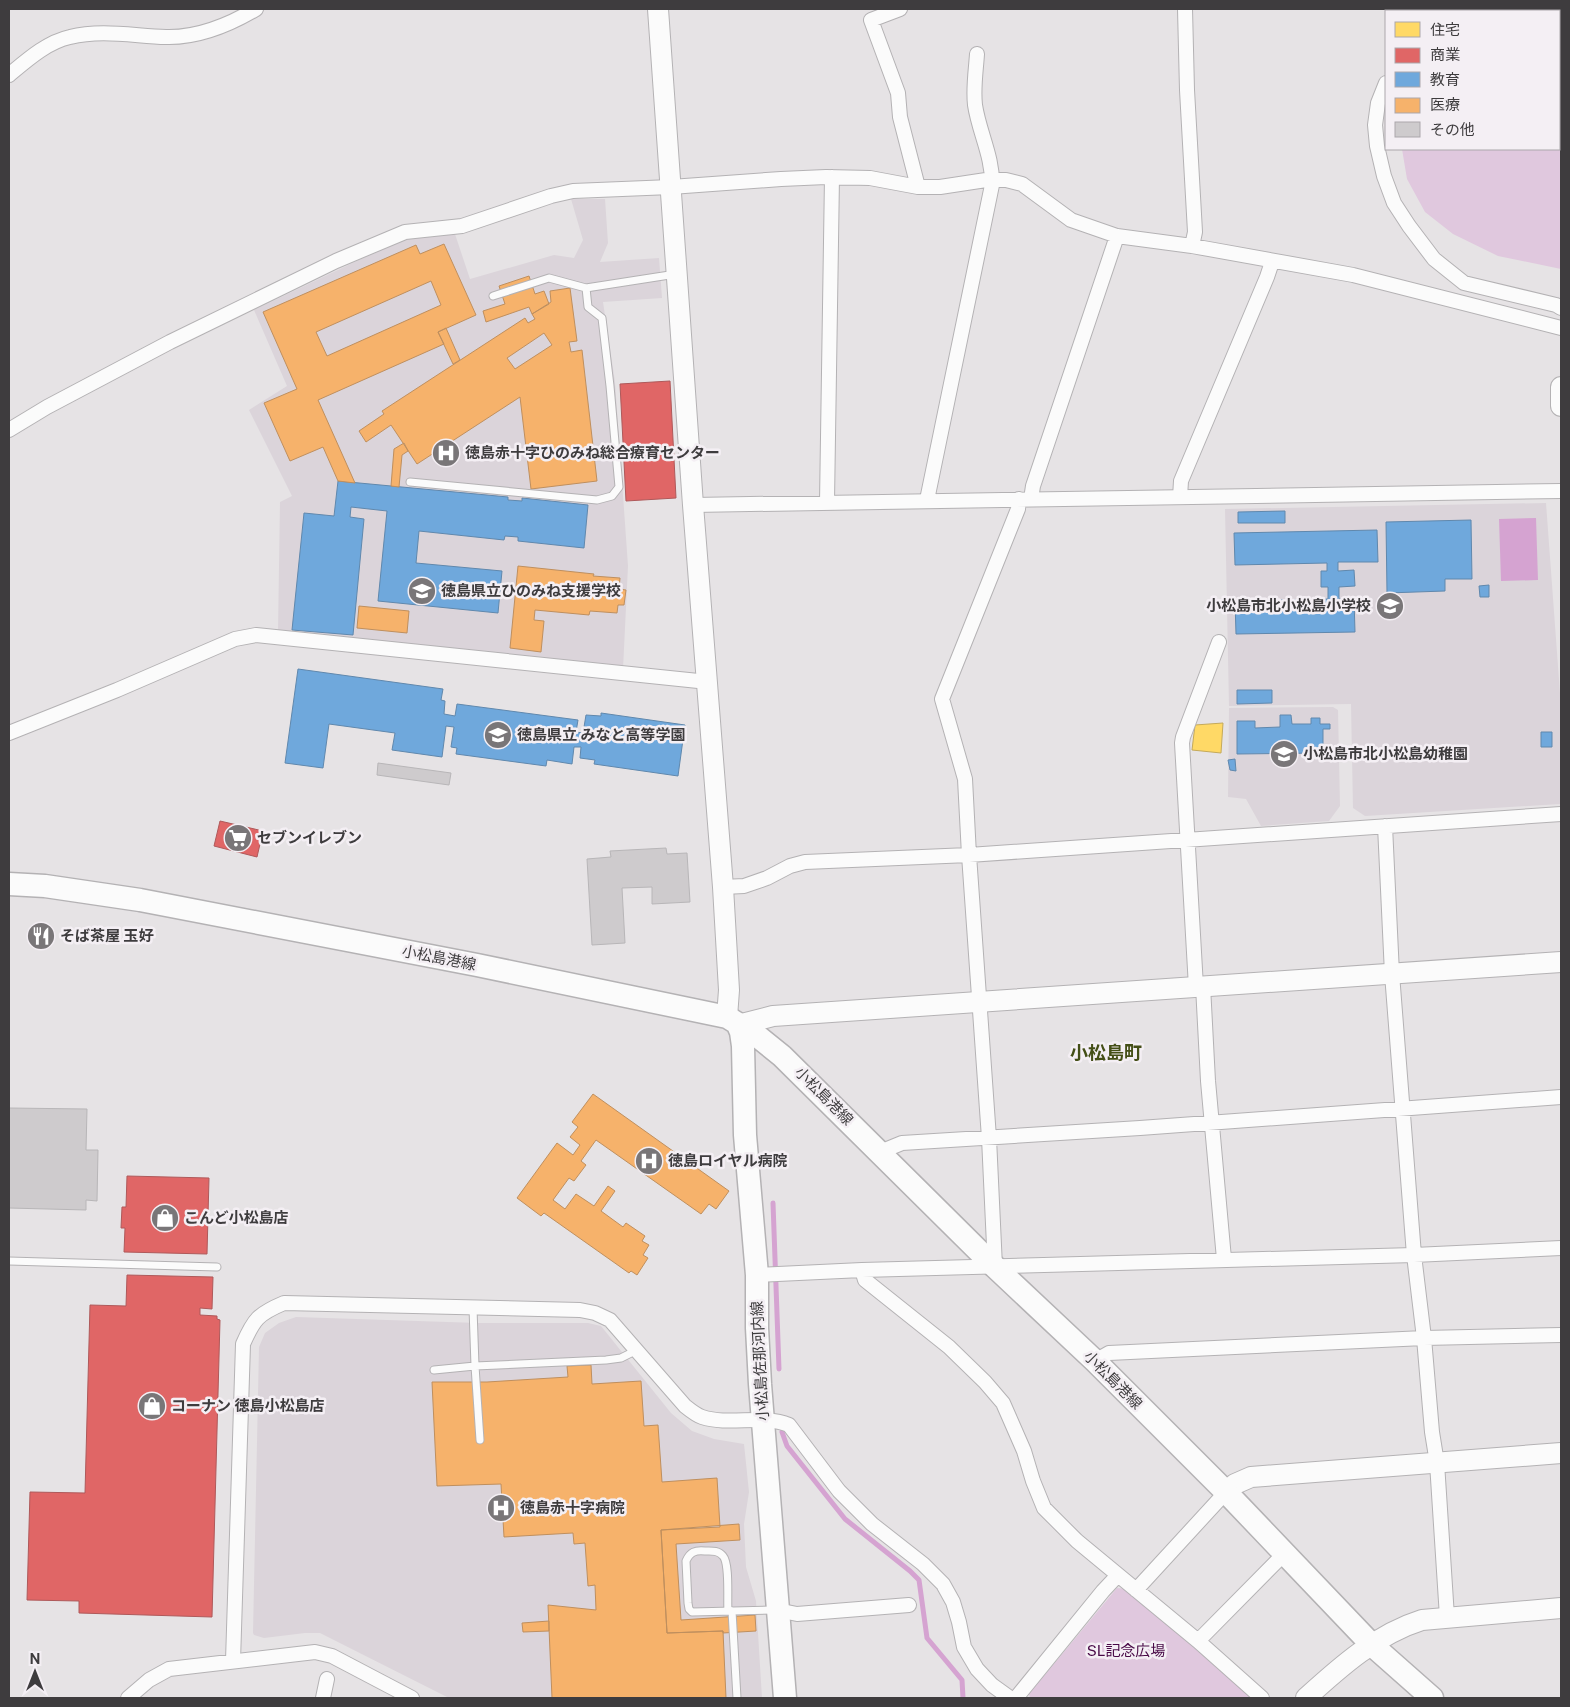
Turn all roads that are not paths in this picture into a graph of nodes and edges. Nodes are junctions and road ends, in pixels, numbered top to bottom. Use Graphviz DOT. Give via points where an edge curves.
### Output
graph roads {
  1 [pos="256,9"];
  2 [pos="658,9"];
  3 [pos="900,9"];
  4 [pos="1185,9"];
  5 [pos="977,54"];
  6 [pos="9,75"];
  7 [pos="1385,86"];
  8 [pos="832,177"];
  9 [pos="992,180"];
  10 [pos="671,187"];
  11 [pos="918,187"];
  12 [pos="1117,236"];
  13 [pos="1192,246"];
  14 [pos="1272,262"];
  15 [pos="676,274"];
  16 [pos="586,288"];
  17 [pos="493,296"];
  18 [pos="1561,308"];
  19 [pos="1561,328"];
  20 [pos="1561,387"];
  21 [pos="1561,397"];
  22 [pos="1561,406"];
  23 [pos="9,430"];
  24 [pos="410,482"];
  25 [pos="1561,491"];
  26 [pos="1180,497"];
  27 [pos="1025,499"];
  28 [pos="927,500"];
  29 [pos="827,502"];
  30 [pos="693,504"];
  31 [pos="1220,642"];
  32 [pos="708,682"];
  33 [pos="9,733"];
  34 [pos="1561,814"];
  35 [pos="1385,826"];
  36 [pos="1186,840"];
  37 [pos="969,855"];
  38 [pos="9,884"];
  39 [pos="723,887"];
  40 [pos="1561,962"];
  41 [pos="1392,974"];
  42 [pos="1200,987"];
  43 [pos="979,1002"];
  44 [pos="732,1021"];
  45 [pos="1561,1097"];
  46 [pos="1403,1108"];
  47 [pos="1212,1123"];
  48 [pos="989,1138"];
  49 [pos="880,1152"];
  50 [pos="1561,1248"];
  51 [pos="1414,1255"];
  52 [pos="1224,1260"];
  53 [pos="9,1261"];
  54 [pos="216,1267"];
  55 [pos="994,1267"];
  56 [pos="862,1270"];
  57 [pos="762,1274"];
  58 [pos="473,1308"];
  59 [pos="1561,1335"];
  60 [pos="1424,1338"];
  61 [pos="637,1350"];
  62 [pos="1095,1361"];
  63 [pos="475,1366"];
  64 [pos="434,1370"];
  65 [pos="763,1420"];
  66 [pos="480,1440"];
  67 [pos="1561,1453"];
  68 [pos="1437,1463"];
  69 [pos="1226,1492"];
  70 [pos="1284,1554"];
  71 [pos="1118,1575"];
  72 [pos="1136,1590"];
  73 [pos="909,1606"];
  74 [pos="1561,1608"];
  75 [pos="777,1610"];
  76 [pos="730,1611"];
  77 [pos="1447,1617"];
  78 [pos="1198,1641"];
  79 [pos="1372,1645"];
  80 [pos="232,1662"];
  81 [pos="327,1679"];
  82 [pos="128,1698"];
  83 [pos="324,1698"];
  84 [pos="412,1698"];
  85 [pos="737,1698"];
  86 [pos="785,1698"];
  87 [pos="1010,1698"];
  88 [pos="1016,1698"];
  89 [pos="1262,1698"];
  90 [pos="1306,1698"];
  91 [pos="1432,1698"];
  1 -- 6 [label="street" via="241,18 194,34 168,37 92,33 68,37 46,47"];
  2 -- 10 [label="street"];
  3 -- 11 [label="street" via="871,20 896,87 900,117"];
  4 -- 13 [label="street" via="1186,90 1195,232"];
  5 -- 9 [label="street" via="975,106"];
  7 -- 18 [label="street" via="1375,125 1376,146 1384,176 1394,203 1434,259 1464,283"];
  8 -- 10 [label="street"];
  8 -- 11 [label="street" via="870,178"];
  8 -- 29 [label="street"];
  9 -- 11 [label="street"];
  9 -- 12 [label="street" via="1022,184 1070,220"];
  9 -- 28 [label="street"];
  10 -- 15 [label="street"];
  10 -- 23 [label="street" via="574,191 462,226 405,232 336,261 170,342"];
  12 -- 13 [label="street"];
  12 -- 27 [label="street" via="1033,486"];
  13 -- 14 [label="street"];
  14 -- 19 [label="street" via="1353,275"];
  14 -- 26 [label="street" via="1181,481"];
  15 -- 16 [label="lane"];
  15 -- 30 [label="street"];
  16 -- 17 [label="lane" via="549,278"];
  16 -- 24 [label="lane" via="588,307 602,318 619,487 612,496 596,500"];
  20 -- 21 [label="street"];
  21 -- 22 [label="street"];
  25 -- 26 [label="street"];
  26 -- 27 [label="street"];
  27 -- 28 [label="street"];
  27 -- 37 [label="street" via="1018,509 942,699 965,779"];
  28 -- 29 [label="street"];
  29 -- 30 [label="street"];
  30 -- 32 [label="street"];
  31 -- 36 [label="street" via="1183,737"];
  32 -- 33 [label="street" via="256,634 235,639"];
  32 -- 39 [label="street"];
  34 -- 35 [label="street"];
  35 -- 36 [label="street"];
  35 -- 41 [label="street"];
  36 -- 37 [label="street"];
  36 -- 42 [label="street"];
  37 -- 39 [label="street" via="805,862 744,886"];
  37 -- 43 [label="street"];
  38 -- 44 [label="main road, 小松島港線" via="140,900 477,965"];
  39 -- 44 [label="street"];
  40 -- 41 [label="street"];
  41 -- 42 [label="street"];
  41 -- 46 [label="street"];
  42 -- 43 [label="street"];
  42 -- 47 [label="street"];
  43 -- 44 [label="street"];
  43 -- 48 [label="street"];
  44 -- 49 [label="main road, 小松島港線" via="782,1056"];
  44 -- 57 [label="main road, 小松島佐那河内線" via="741,1032 743,1046 745,1135"];
  45 -- 46 [label="street"];
  46 -- 47 [label="street"];
  46 -- 51 [label="street"];
  47 -- 48 [label="street"];
  47 -- 52 [label="street"];
  48 -- 49 [label="street" via="902,1144"];
  48 -- 55 [label="street"];
  49 -- 55 [label="main road, 小松島港線"];
  50 -- 51 [label="street"];
  51 -- 52 [label="street"];
  51 -- 60 [label="street"];
  52 -- 55 [label="street"];
  53 -- 54 [label="lane"];
  55 -- 56 [label="street"];
  55 -- 62 [label="main road, 小松島港線"];
  56 -- 57 [label="street"];
  56 -- 71 [label="street" via="865,1280 949,1348 1003,1403 1044,1508"];
  57 -- 65 [label="main road, 小松島佐那河内線" via="757,1328"];
  58 -- 61 [label="street" via="580,1310 610,1320"];
  58 -- 63 [label="lane"];
  58 -- 80 [label="street" via="284,1303 266,1310 252,1323 243,1344"];
  59 -- 60 [label="street"];
  60 -- 62 [label="street" via="1109,1353"];
  60 -- 68 [label="street"];
  61 -- 63 [label="lane" via="621,1358 606,1360"];
  61 -- 65 [label="street" via="685,1406 700,1416 728,1422"];
  62 -- 69 [label="main road, 小松島港線"];
  63 -- 64 [label="lane"];
  63 -- 66 [label="lane"];
  65 -- 75 [label="main road, 小松島佐那河内線"];
  65 -- 87 [label="street" via="789,1424 839,1491 872,1524 943,1584 953,1602 964,1647 977,1669"];
  67 -- 68 [label="street"];
  68 -- 69 [label="street" via="1251,1478 1235,1484"];
  68 -- 77 [label="street"];
  69 -- 70 [label="main road, 小松島港線"];
  69 -- 72 [label="street"];
  70 -- 78 [label="street"];
  70 -- 79 [label="main road, 小松島港線"];
  71 -- 72 [label="street"];
  71 -- 88 [label="street"];
  72 -- 78 [label="street"];
  73 -- 75 [label="street" via="798,1614"];
  74 -- 77 [label="street"];
  75 -- 76 [label="lane"];
  75 -- 86 [label="main road, 小松島佐那河内線"];
  76 -- 76 [label="lane" via="692,1612 689,1609 686,1560 695,1550 716,1551 723,1556"];
  76 -- 85 [label="lane"];
  77 -- 79 [label="street" via="1401,1626"];
  78 -- 89 [label="street"];
  79 -- 90 [label="street" via="1341,1666"];
  79 -- 91 [label="main road, 小松島港線"];
  80 -- 82 [label="street" via="169,1669 149,1680"];
  80 -- 84 [label="street" via="315,1652 332,1656"];
  81 -- 83 [label="street"];
}
